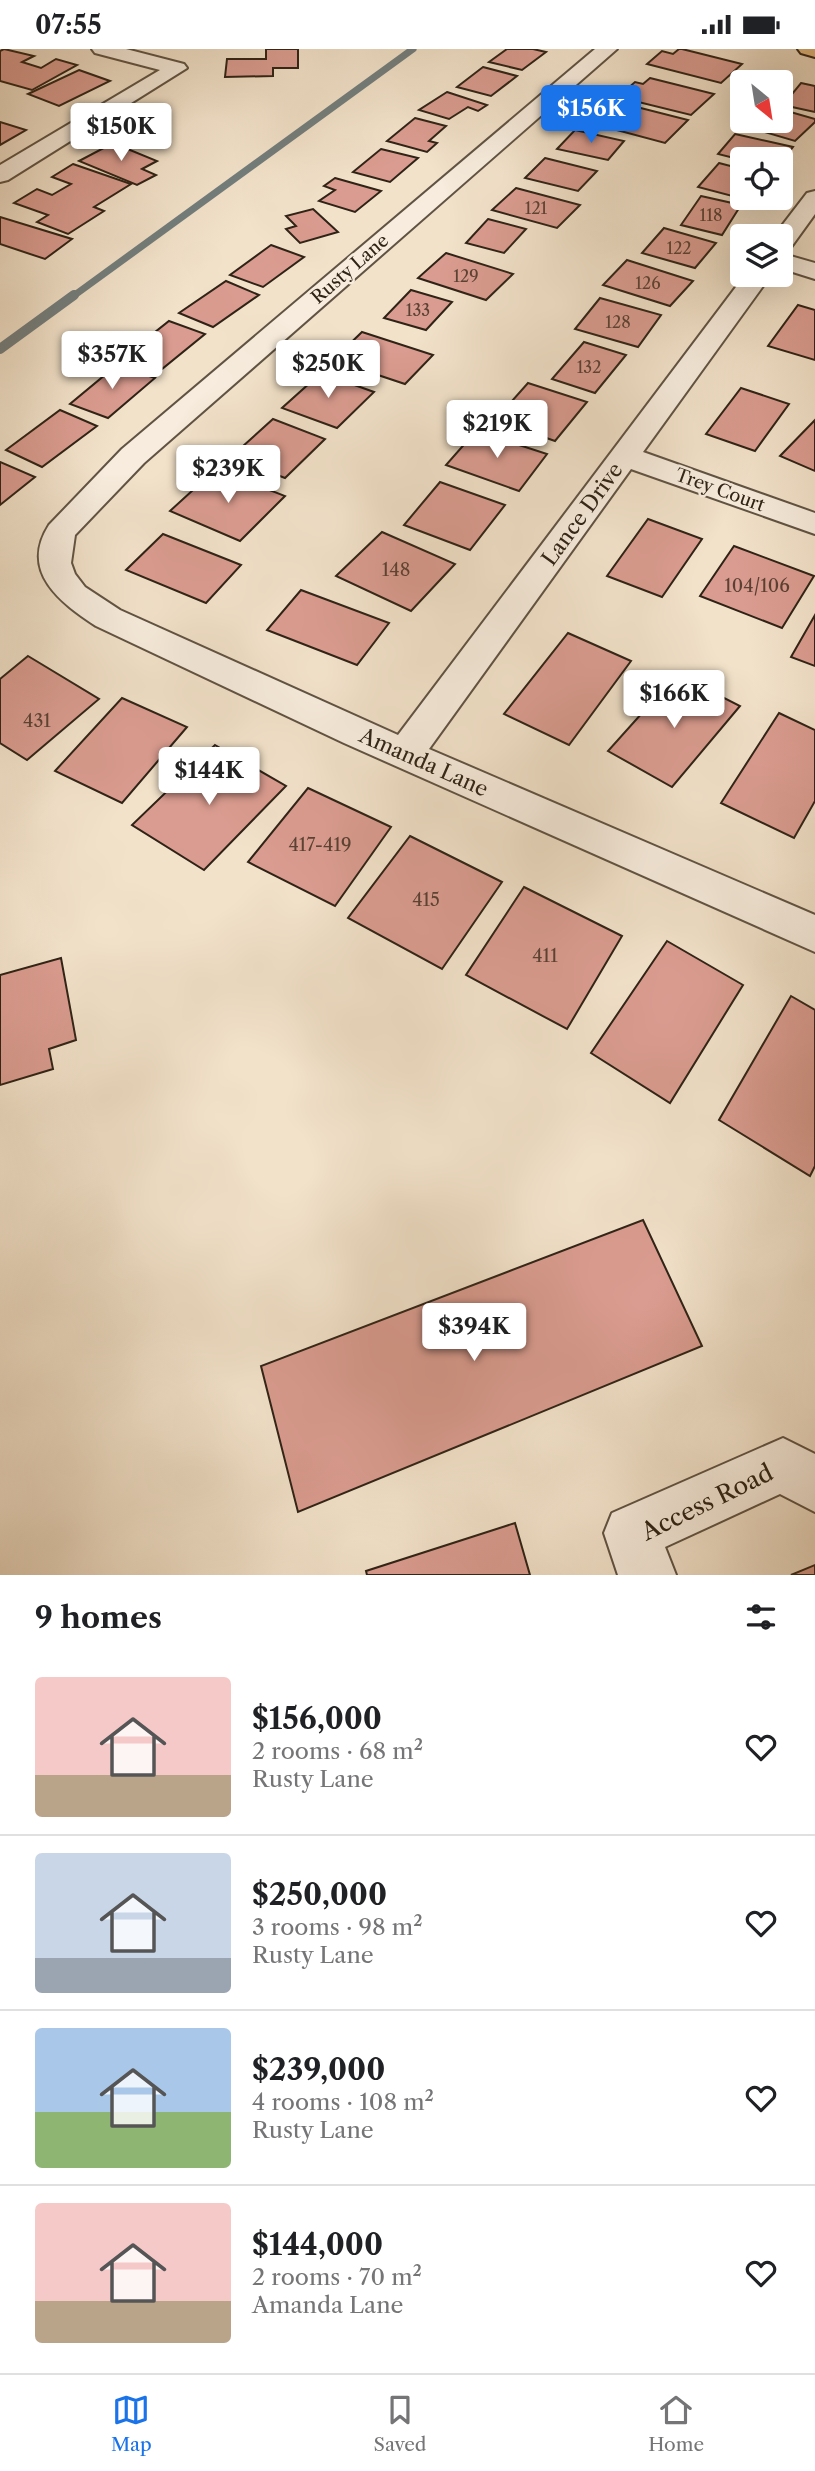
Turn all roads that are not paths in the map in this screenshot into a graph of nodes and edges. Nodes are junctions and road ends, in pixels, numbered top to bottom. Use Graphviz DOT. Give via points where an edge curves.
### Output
graph roads {
  1 [pos="102,49"];
  2 [pos="607,49"];
  3 [pos="808,49"];
  4 [pos="815,51"];
  5 [pos="0,175"];
  6 [pos="815,198"];
  7 [pos="793,228"];
  8 [pos="793,264"];
  9 [pos="815,271"];
  10 [pos="749,287"];
  11 [pos="625,456"];
  12 [pos="815,524"];
  13 [pos="55,563"];
  14 [pos="405,754"];
  15 [pos="815,934"];
  16 [pos="815,1485"];
  17 [pos="647,1575"];
  1 -- 5 [label="street" via="177,68"];
  2 -- 13 [label="street, Rusty Lane" via="133,457 60,532"];
  3 -- 4 [label="main road"];
  6 -- 7 [label="street"];
  8 -- 9 [label="street"];
  10 -- 11 [label="street, Lance Drive"];
  11 -- 12 [label="street, Trey Court"];
  11 -- 14 [label="street, Lance Drive"];
  13 -- 14 [label="street, Amanda Lane" via="73,594 108,618"];
  14 -- 15 [label="street, Amanda Lane"];
  16 -- 17 [label="street, Access Road" via="783,1465 632,1534"];
}
